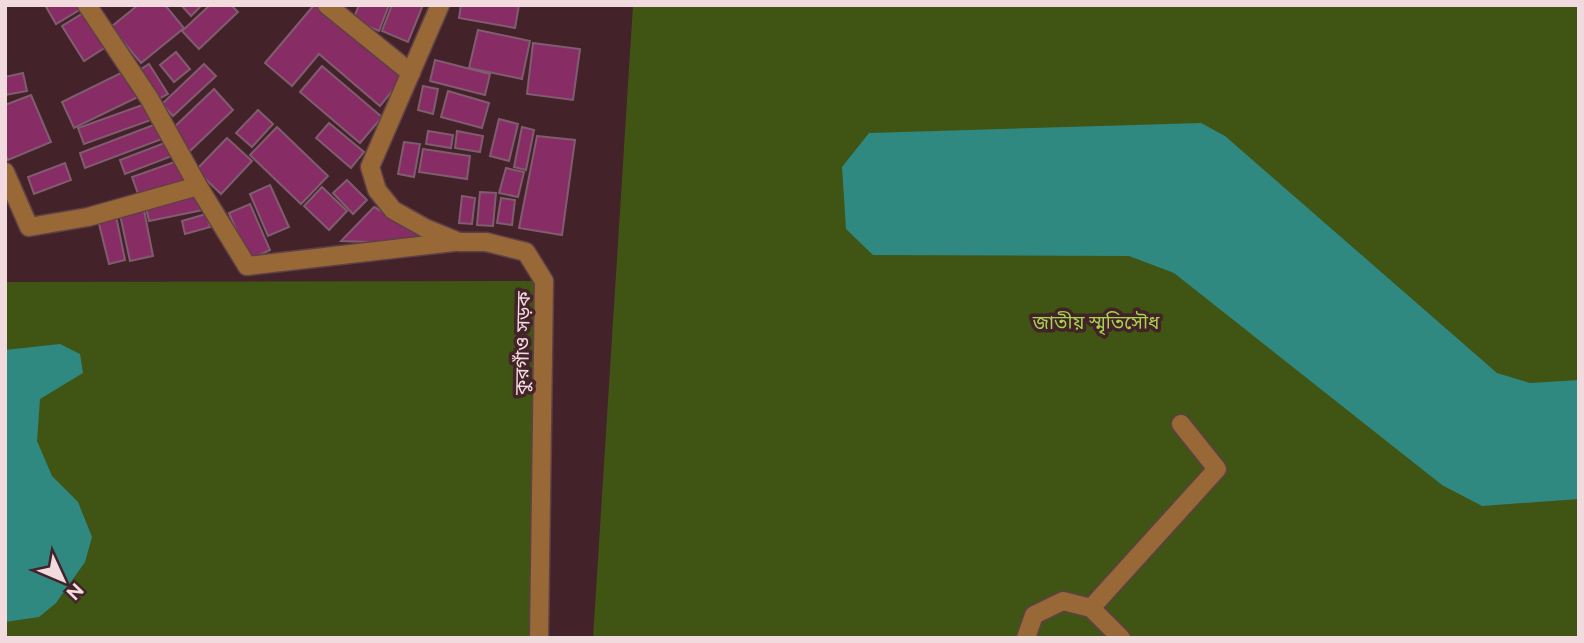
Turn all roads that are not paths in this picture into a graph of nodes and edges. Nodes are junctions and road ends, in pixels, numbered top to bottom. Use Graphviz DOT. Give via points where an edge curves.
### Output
graph roads {
  1 [pos="87,5"];
  2 [pos="327,5"];
  3 [pos="440,5"];
  4 [pos="411,73"];
  5 [pos="5,172"];
  6 [pos="198,186"];
  7 [pos="458,242"];
  8 [pos="1181,424"];
  9 [pos="1091,608"];
  10 [pos="539,638"];
  11 [pos="1026,638"];
  12 [pos="1121,638"];
  1 -- 6 [label="street" via="149,98"];
  2 -- 4 [label="street"];
  3 -- 4 [label="street, কুরগাঁও সড়ক"];
  4 -- 7 [label="street, কুরগাঁও সড়ক" via="370,167 377,190 393,210"];
  5 -- 6 [label="street" via="29,227 88,217"];
  6 -- 7 [label="street" via="247,266"];
  7 -- 10 [label="street, কুরগাঁও সড়ক" via="486,242 526,252 544,281"];
  8 -- 9 [label="street" via="1217,469"];
  9 -- 11 [label="street" via="1063,601 1034,615"];
  9 -- 12 [label="street"];
}
